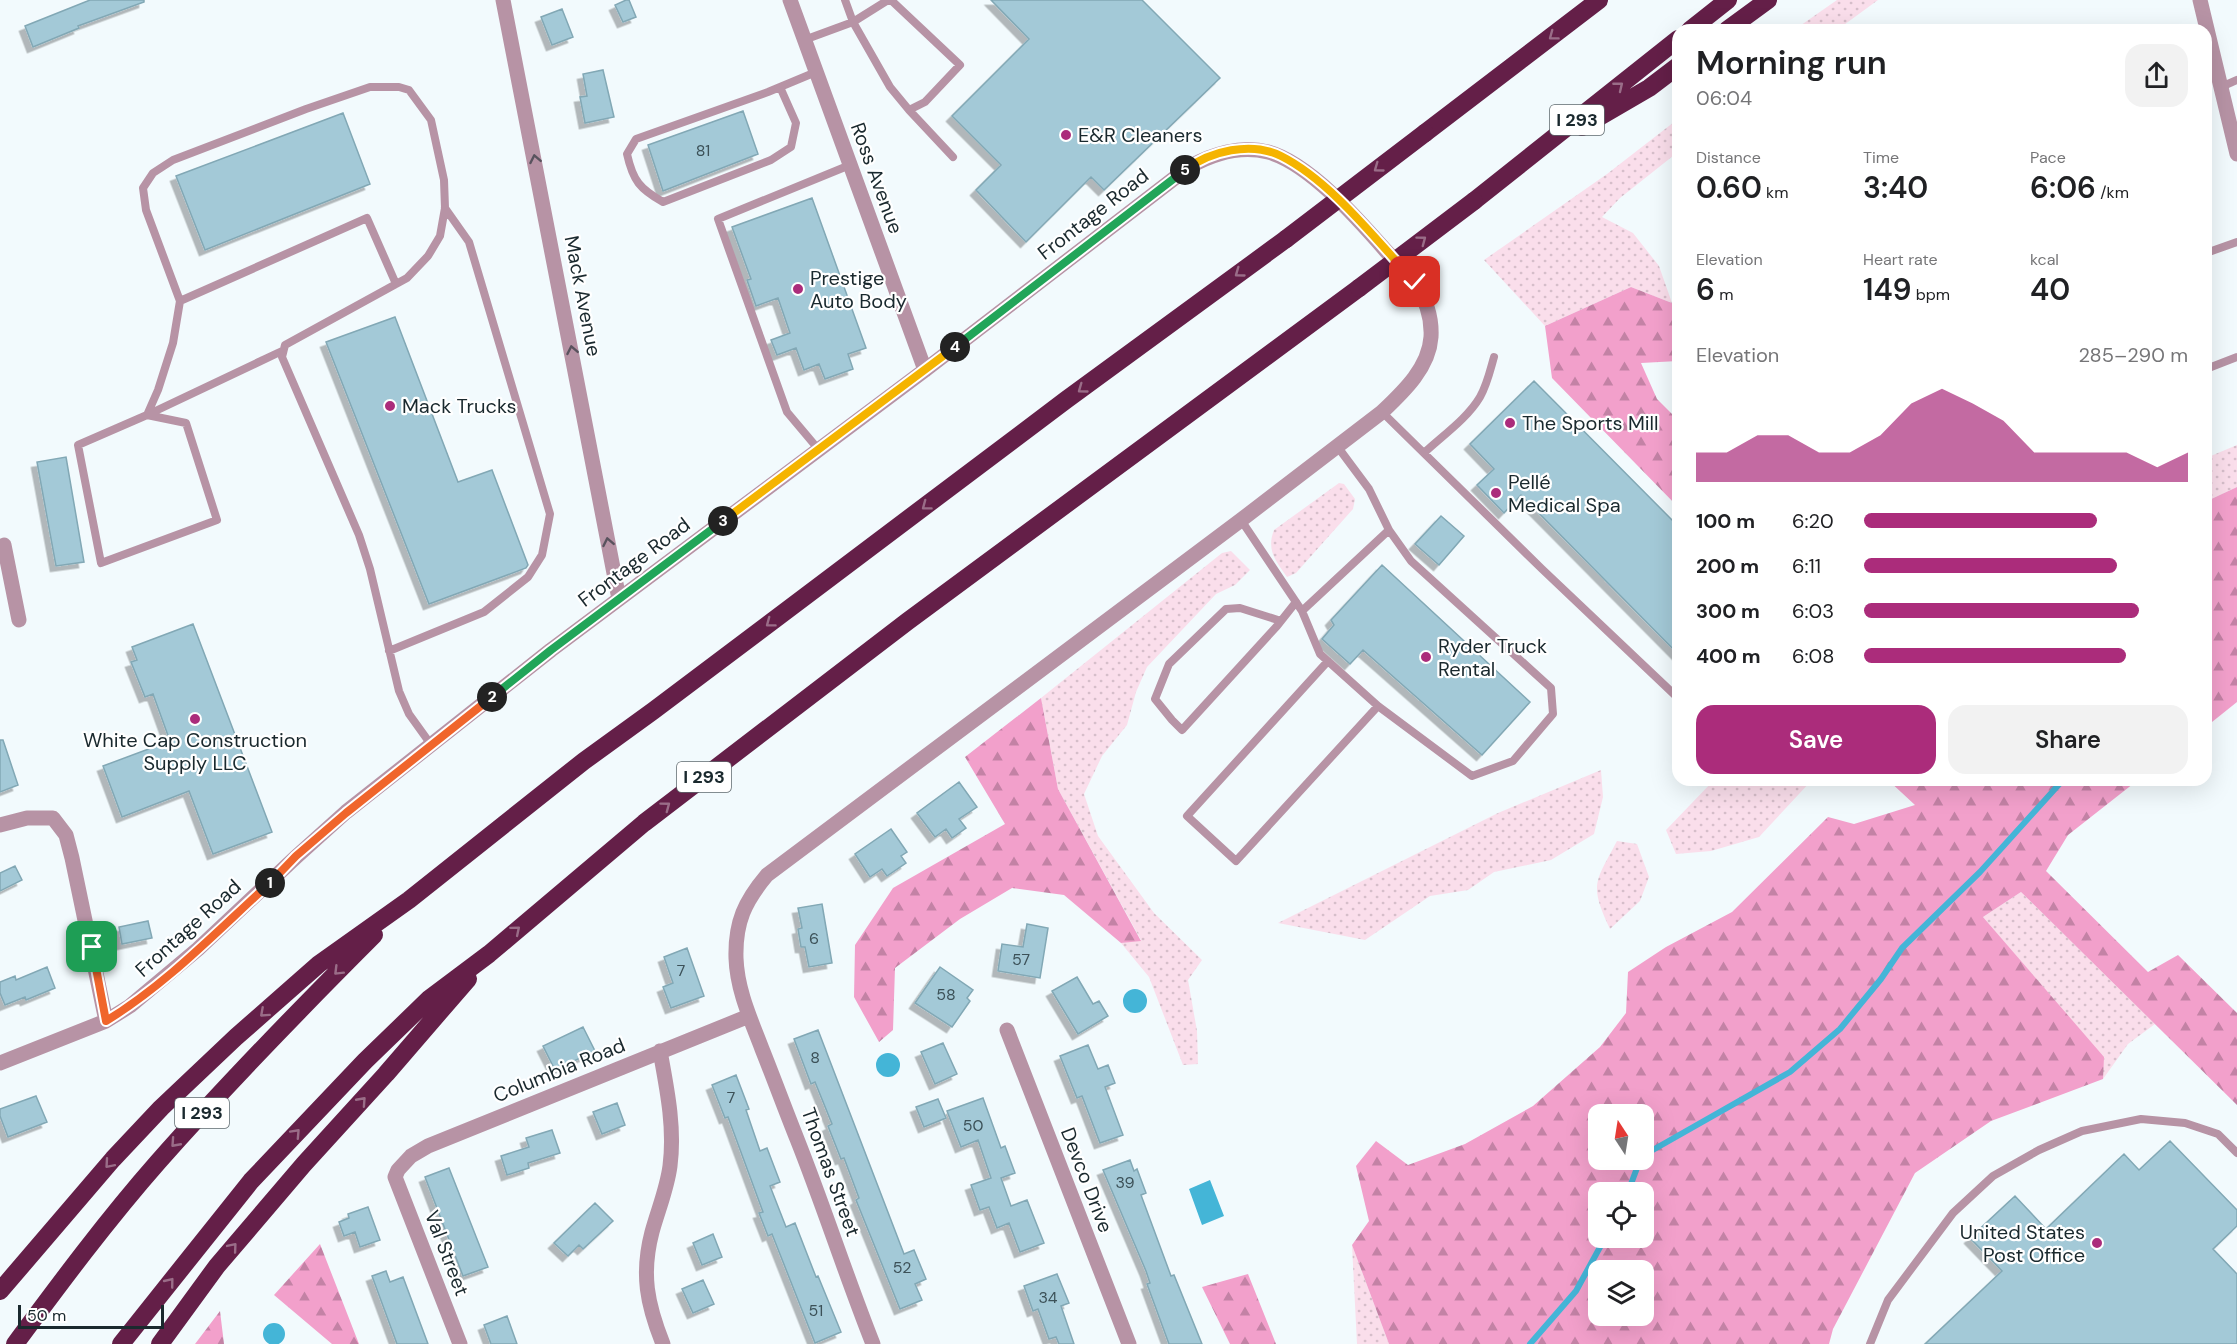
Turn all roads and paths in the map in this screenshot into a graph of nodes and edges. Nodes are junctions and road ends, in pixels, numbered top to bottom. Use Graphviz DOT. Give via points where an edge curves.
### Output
graph roads {
  1 [pos="503,0"];
  2 [pos="790,0"];
  3 [pos="845,0"];
  4 [pos="890,0"];
  5 [pos="1599,0"];
  6 [pos="1728,0"];
  7 [pos="1768,0"];
  8 [pos="2200,0"];
  9 [pos="853,22"];
  10 [pos="1698,24"];
  11 [pos="1735,24"];
  12 [pos="2206,24"];
  13 [pos="804,40"];
  14 [pos="1672,44"];
  15 [pos="2212,50"];
  16 [pos="1672,71"];
  17 [pos="816,72"];
  18 [pos="2237,81"];
  19 [pos="780,87"];
  20 [pos="2221,87"];
  21 [pos="909,111"];
  22 [pos="2237,154"];
  23 [pos="953,157"];
  24 [pos="1524,162"];
  25 [pos="850,165"];
  26 [pos="445,208"];
  27 [pos="2237,242"];
  28 [pos="2212,250"];
  29 [pos="396,284"];
  30 [pos="180,301"];
  31 [pos="282,351"];
  32 [pos="1494,357"];
  33 [pos="2237,357"];
  34 [pos="2212,367"];
  35 [pos="925,370"];
  36 [pos="1382,412"];
  37 [pos="147,416"];
  38 [pos="1337,446"];
  39 [pos="819,450"];
  40 [pos="1424,453"];
  41 [pos="1241,520"];
  42 [pos="1389,530"];
  43 [pos="4,545"];
  44 [pos="5,586"];
  45 [pos="619,599"];
  46 [pos="1296,602"];
  47 [pos="1302,611"];
  48 [pos="19,620"];
  49 [pos="1281,621"];
  50 [pos="389,651"];
  51 [pos="1328,661"];
  52 [pos="1672,692"];
  53 [pos="1378,706"];
  54 [pos="432,746"];
  55 [pos="0,825"];
  56 [pos="409,900"];
  57 [pos="489,954"];
  58 [pos="749,1016"];
  59 [pos="106,1021"];
  60 [pos="1006,1030"];
  61 [pos="660,1052"];
  62 [pos="0,1063"];
  63 [pos="2237,1154"];
  64 [pos="395,1177"];
  65 [pos="0,1291"];
  66 [pos="15,1344"];
  67 [pos="121,1344"];
  68 [pos="160,1344"];
  69 [pos="460,1344"];
  70 [pos="663,1344"];
  71 [pos="873,1344"];
  72 [pos="1129,1344"];
  73 [pos="1870,1344"];
  45 -- 1 [label="street, Mack Avenue, one-way"];
  2 -- 13 [label="street, Ross Avenue"];
  3 -- 9 [label="lane"];
  4 -- 9 [label="lane"];
  4 -- 21 [label="lane" via="960,65 925,102"];
  5 -- 56 [label="highway, I 293, one-way, bridge" via="1286,239 584,761"];
  6 -- 10 [label="highway"];
  7 -- 11 [label="highway"];
  8 -- 12 [label="street"];
  9 -- 13 [label="lane"];
  9 -- 21 [label="lane" via="890,87"];
  13 -- 17 [label="street, Ross Avenue"];
  24 -- 14 [label="highway, I 293, one-way"];
  15 -- 20 [label="street"];
  16 -- 24 [label="highway"];
  17 -- 19 [label="lane"];
  17 -- 25 [label="street, Ross Avenue"];
  18 -- 20 [label="lane"];
  19 -- 19 [label="lane" via="636,139 627,154 632,174 645,192 663,202 771,160 791,147 795,123"];
  20 -- 22 [label="street"];
  21 -- 23 [label="lane"];
  57 -- 24 [label="highway, I 293, one-way, bridge" via="644,823"];
  25 -- 35 [label="street, Ross Avenue"];
  25 -- 39 [label="lane" via="718,219 787,412"];
  26 -- 29 [label="lane" via="440,236 428,256"];
  26 -- 30 [label="lane" via="444,180 430,120 409,90 370,87 306,109 173,160 153,173 142,188 146,210"];
  26 -- 50 [label="lane" via="469,242 550,514 542,555 528,577 484,612"];
  27 -- 28 [label="lane"];
  29 -- 30 [label="lane" via="367,218"];
  29 -- 31 [label="lane" via="285,345"];
  30 -- 37 [label="lane" via="173,343"];
  31 -- 37 [label="lane"];
  31 -- 50 [label="lane" via="359,535"];
  32 -- 40 [label="lane" via="1471,410"];
  33 -- 34 [label="lane"];
  35 -- 36 [label="street, Frontage Road" via="1189,167 1217,154 1251,148 1281,156 1311,177 1349,210 1415,282 1422,295 1431,325 1429,347 1422,366"];
  35 -- 39 [label="street, Frontage Road"];
  36 -- 38 [label="street, Frontage Road"];
  36 -- 40 [label="lane"];
  37 -- 37 [label="lane" via="78,446 101,563 217,520 186,423"];
  38 -- 41 [label="street, Frontage Road"];
  38 -- 42 [label="lane" via="1369,489"];
  39 -- 45 [label="street, Frontage Road"];
  40 -- 52 [label="lane"];
  41 -- 46 [label="lane"];
  41 -- 58 [label="street, Frontage Road" via="767,875 747,901 737,936 738,977"];
  42 -- 47 [label="lane"];
  42 -- 53 [label="lane" via="1411,561 1551,688 1553,714 1513,761 1472,776"];
  43 -- 44 [label="street"];
  44 -- 48 [label="street"];
  45 -- 54 [label="street, Frontage Road"];
  46 -- 47 [label="lane"];
  46 -- 49 [label="lane"];
  47 -- 51 [label="lane" via="1320,654"];
  49 -- 49 [label="lane" via="1182,730 1155,699 1169,664 1226,609 1240,608"];
  50 -- 54 [label="lane" via="404,703"];
  51 -- 53 [label="lane"];
  51 -- 53 [label="lane" via="1187,816 1236,861"];
  54 -- 59 [label="street, Frontage Road" via="330,827 198,949"];
  55 -- 59 [label="street" via="27,818 53,818 66,835"];
  56 -- 65 [label="highway, one-way" via="319,964 161,1108"];
  56 -- 66 [label="highway, I 293, one-way" via="157,1163 90,1243"];
  67 -- 57 [label="highway, I 293, one-way" via="251,1181 303,1125 429,999"];
  68 -- 57 [label="highway, one-way" via="231,1249"];
  58 -- 61 [label="street, Columbia Road"];
  58 -- 71 [label="street, Thomas Street"];
  59 -- 62 [label="street, Frontage Road"];
  60 -- 72 [label="street, Devco Drive"];
  61 -- 64 [label="street, Columbia Road" via="428,1146 411,1156"];
  61 -- 70 [label="street" via="671,1121 670,1155 645,1276"];
  63 -- 73 [label="lane" via="2218,1134 2185,1123 2141,1119 2082,1131 2039,1150 1994,1176 1953,1213 1888,1300"];
  64 -- 69 [label="street, Val Street"];
}
